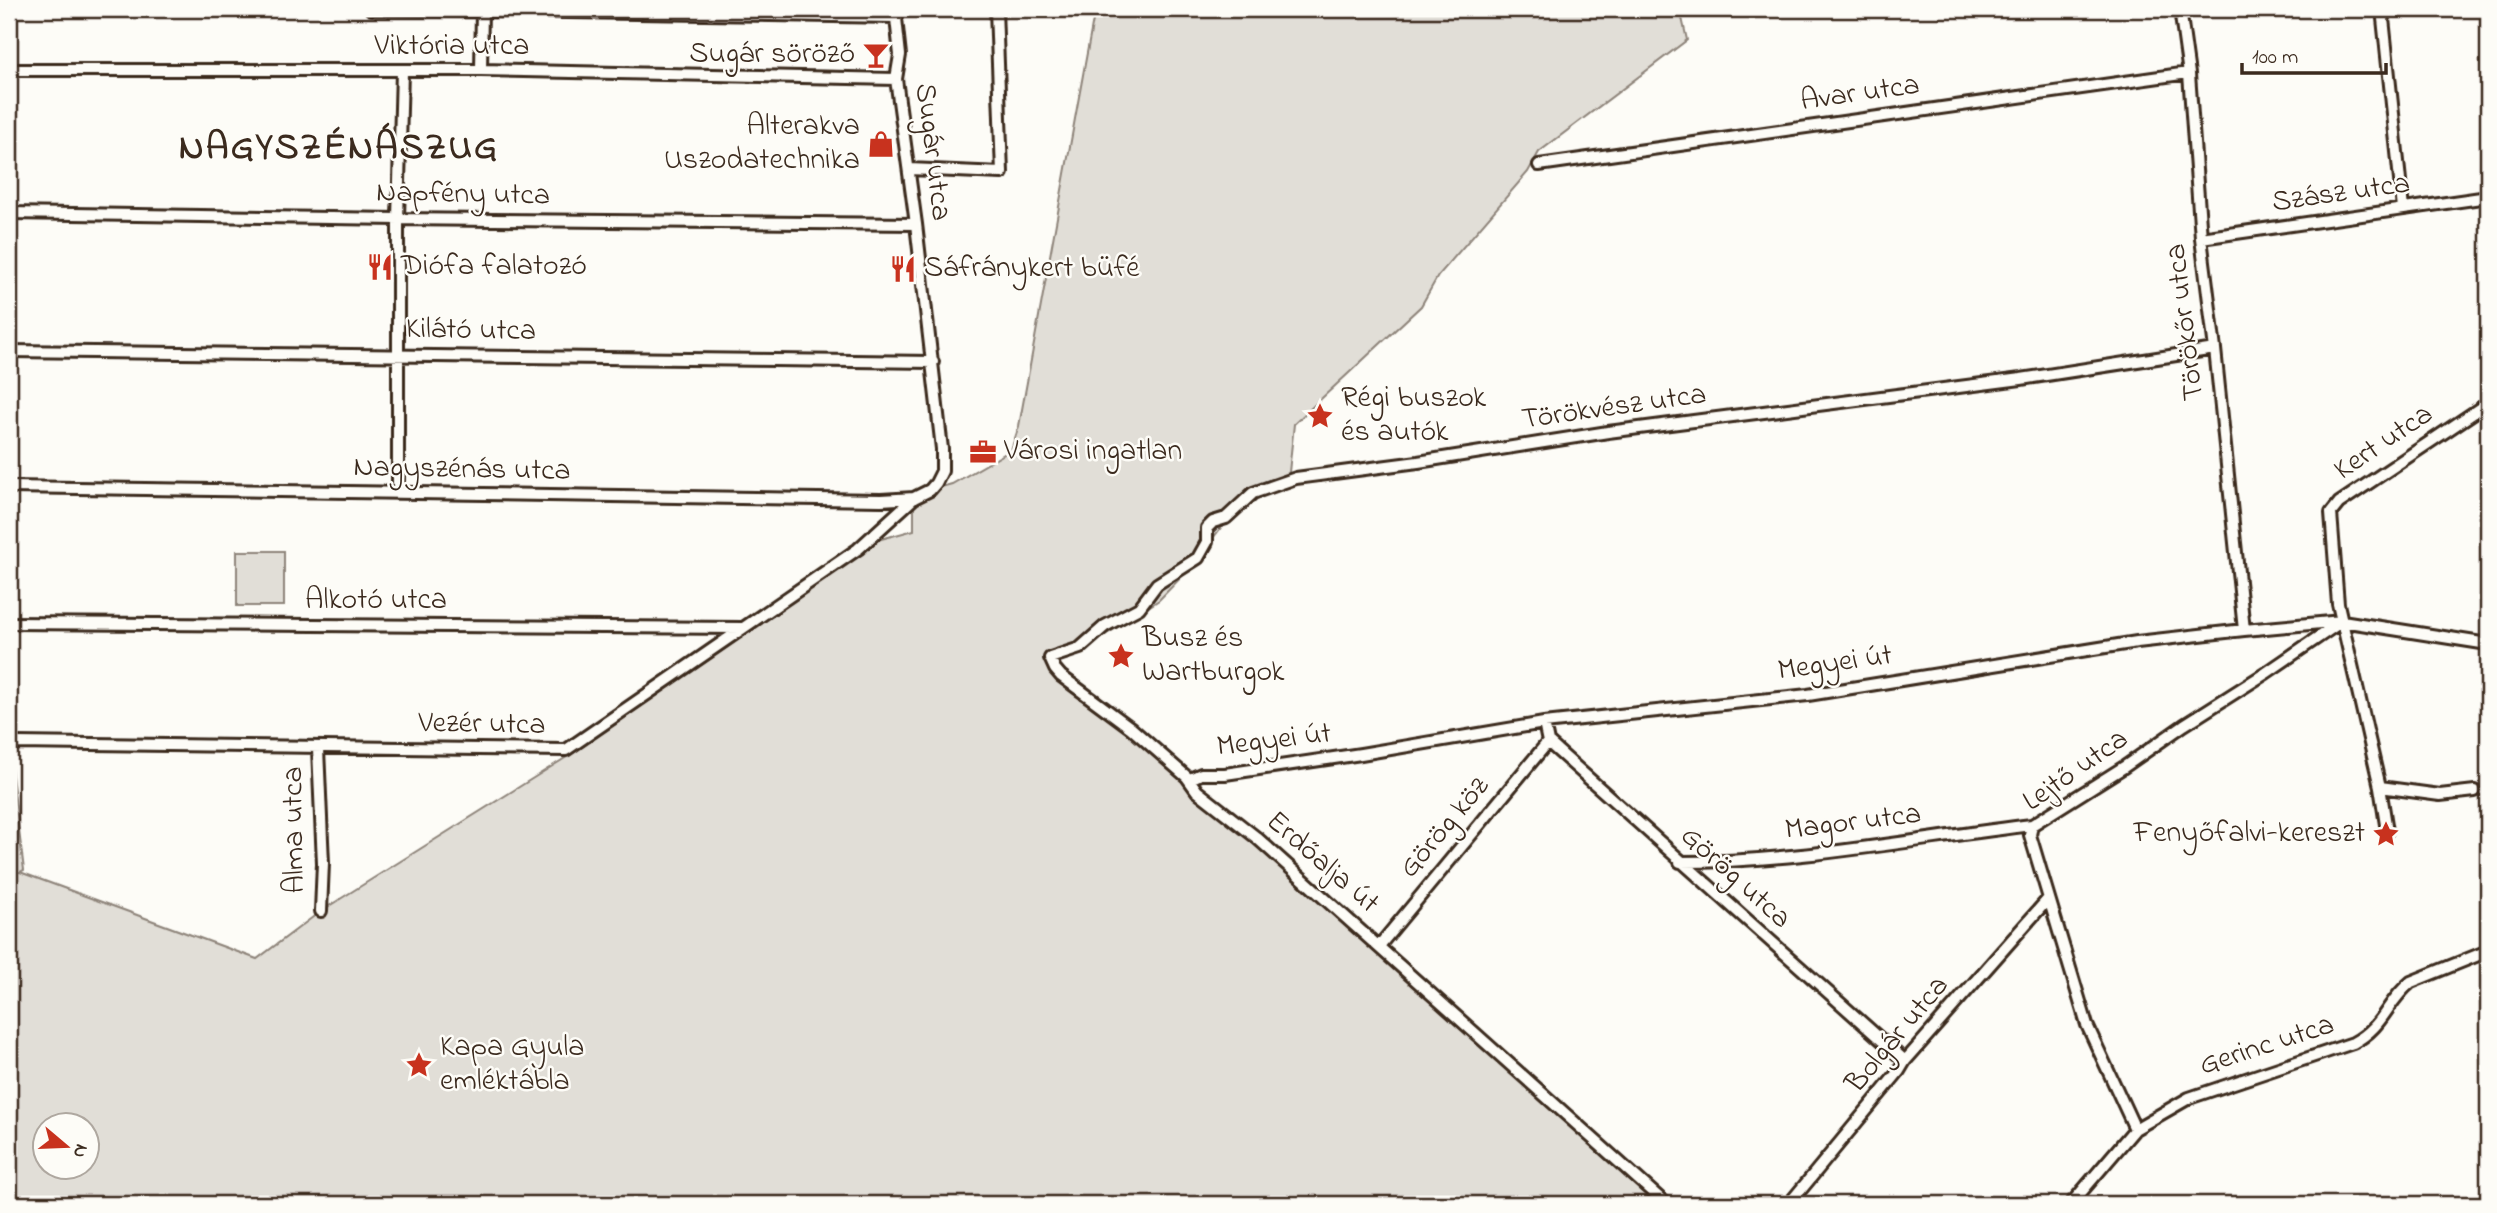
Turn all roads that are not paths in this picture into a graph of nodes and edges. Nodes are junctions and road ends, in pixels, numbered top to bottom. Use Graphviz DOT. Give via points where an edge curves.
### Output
graph roads {
  1 [pos="371,9"];
  2 [pos="996,9"];
  3 [pos="2180,9"];
  4 [pos="2382,9"];
  5 [pos="482,10"];
  6 [pos="896,13"];
  7 [pos="9,69"];
  8 [pos="481,70"];
  9 [pos="402,71"];
  10 [pos="2188,73"];
  11 [pos="896,79"];
  12 [pos="1539,165"];
  13 [pos="909,169"];
  14 [pos="2488,197"];
  15 [pos="2403,209"];
  16 [pos="9,213"];
  17 [pos="398,219"];
  18 [pos="916,224"];
  19 [pos="2201,238"];
  20 [pos="2215,349"];
  21 [pos="9,351"];
  22 [pos="398,355"];
  23 [pos="933,362"];
  24 [pos="2488,403"];
  25 [pos="9,487"];
  26 [pos="398,494"];
  27 [pos="914,498"];
  28 [pos="2342,621"];
  29 [pos="9,623"];
  30 [pos="742,628"];
  31 [pos="2244,630"];
  32 [pos="2488,644"];
  33 [pos="1050,658"];
  34 [pos="1544,723"];
  35 [pos="1548,742"];
  36 [pos="9,745"];
  37 [pos="318,749"];
  38 [pos="1190,779"];
  39 [pos="2380,787"];
  40 [pos="2475,791"];
  41 [pos="2032,825"];
  42 [pos="2387,831"];
  43 [pos="1680,862"];
  44 [pos="2048,899"];
  45 [pos="321,911"];
  46 [pos="1379,946"];
  47 [pos="2488,951"];
  48 [pos="1905,1061"];
  49 [pos="2135,1129"];
  50 [pos="1666,1204"];
  51 [pos="1789,1204"];
  52 [pos="2071,1204"];
  1 -- 5 [label="street"];
  2 -- 13 [label="street" via="1002,173"];
  3 -- 10 [label="street, Törökőr utca"];
  4 -- 15 [label="street"];
  5 -- 6 [label="street"];
  5 -- 8 [label="street"];
  6 -- 11 [label="street, Sugár utca" via="900,55"];
  7 -- 9 [label="street, Viktória utca"];
  8 -- 9 [label="street, Viktória utca"];
  8 -- 11 [label="street, Viktória utca"];
  9 -- 17 [label="street"];
  10 -- 12 [label="street, Avar utca"];
  10 -- 19 [label="street, Törökőr utca"];
  11 -- 13 [label="street, Sugár utca"];
  13 -- 18 [label="street, Sugár utca"];
  14 -- 15 [label="street, Szász utca"];
  15 -- 19 [label="street, Szász utca"];
  16 -- 17 [label="street, Napfény utca"];
  17 -- 18 [label="street, Napfény utca"];
  17 -- 22 [label="street"];
  18 -- 23 [label="street, Sugár utca"];
  19 -- 20 [label="street, Törökőr utca"];
  20 -- 31 [label="street, Törökőr utca"];
  20 -- 33 [label="street, Törökvész utca" via="1296,478 1253,493 1226,518 1213,522 1197,560 1160,582 1139,608 1102,628 1083,646"];
  21 -- 22 [label="street, Kilátó utca"];
  22 -- 23 [label="street, Kilátó utca"];
  22 -- 26 [label="street"];
  23 -- 27 [label="street, Sugár utca" via="942,471 930,490"];
  24 -- 28 [label="street, Kert utca" via="2334,507 2330,522"];
  25 -- 26 [label="street, Nagyszénás utca"];
  26 -- 27 [label="street, Nagyszénás utca"];
  27 -- 30 [label="street, Vezér utca" via="858,548"];
  28 -- 31 [label="street, Megyei út"];
  28 -- 32 [label="street, Megyei út"];
  28 -- 39 [label="street"];
  28 -- 41 [label="street, Lejtő utca"];
  29 -- 30 [label="street, Alkotó utca"];
  30 -- 37 [label="street, Vezér utca" via="566,750"];
  31 -- 34 [label="street, Megyei út" via="2137,642 1808,695"];
  33 -- 38 [label="street, Erdőalja út" via="1061,676"];
  34 -- 35 [label="street"];
  34 -- 38 [label="street, Megyei út"];
  35 -- 43 [label="street, Görög utca"];
  35 -- 46 [label="street, Görög köz"];
  36 -- 37 [label="street, Vezér utca"];
  37 -- 45 [label="street, Alma utca"];
  38 -- 46 [label="street, Erdőalja út" via="1197,791"];
  39 -- 40 [label="street" via="2440,795"];
  39 -- 42 [label="street"];
  41 -- 43 [label="street, Magor utca" via="1809,854"];
  41 -- 44 [label="street, Lejtő utca" via="2030,835"];
  43 -- 48 [label="street, Görög utca"];
  44 -- 48 [label="street, Bolgár utca"];
  44 -- 49 [label="street, Lejtő utca" via="2087,1025"];
  46 -- 50 [label="street, Erdőalja út"];
  47 -- 49 [label="street, Gerinc utca" via="2412,982 2375,1029 2353,1043 2189,1098"];
  48 -- 51 [label="street, Bolgár utca"];
  49 -- 52 [label="street, Gerinc utca"];
}
